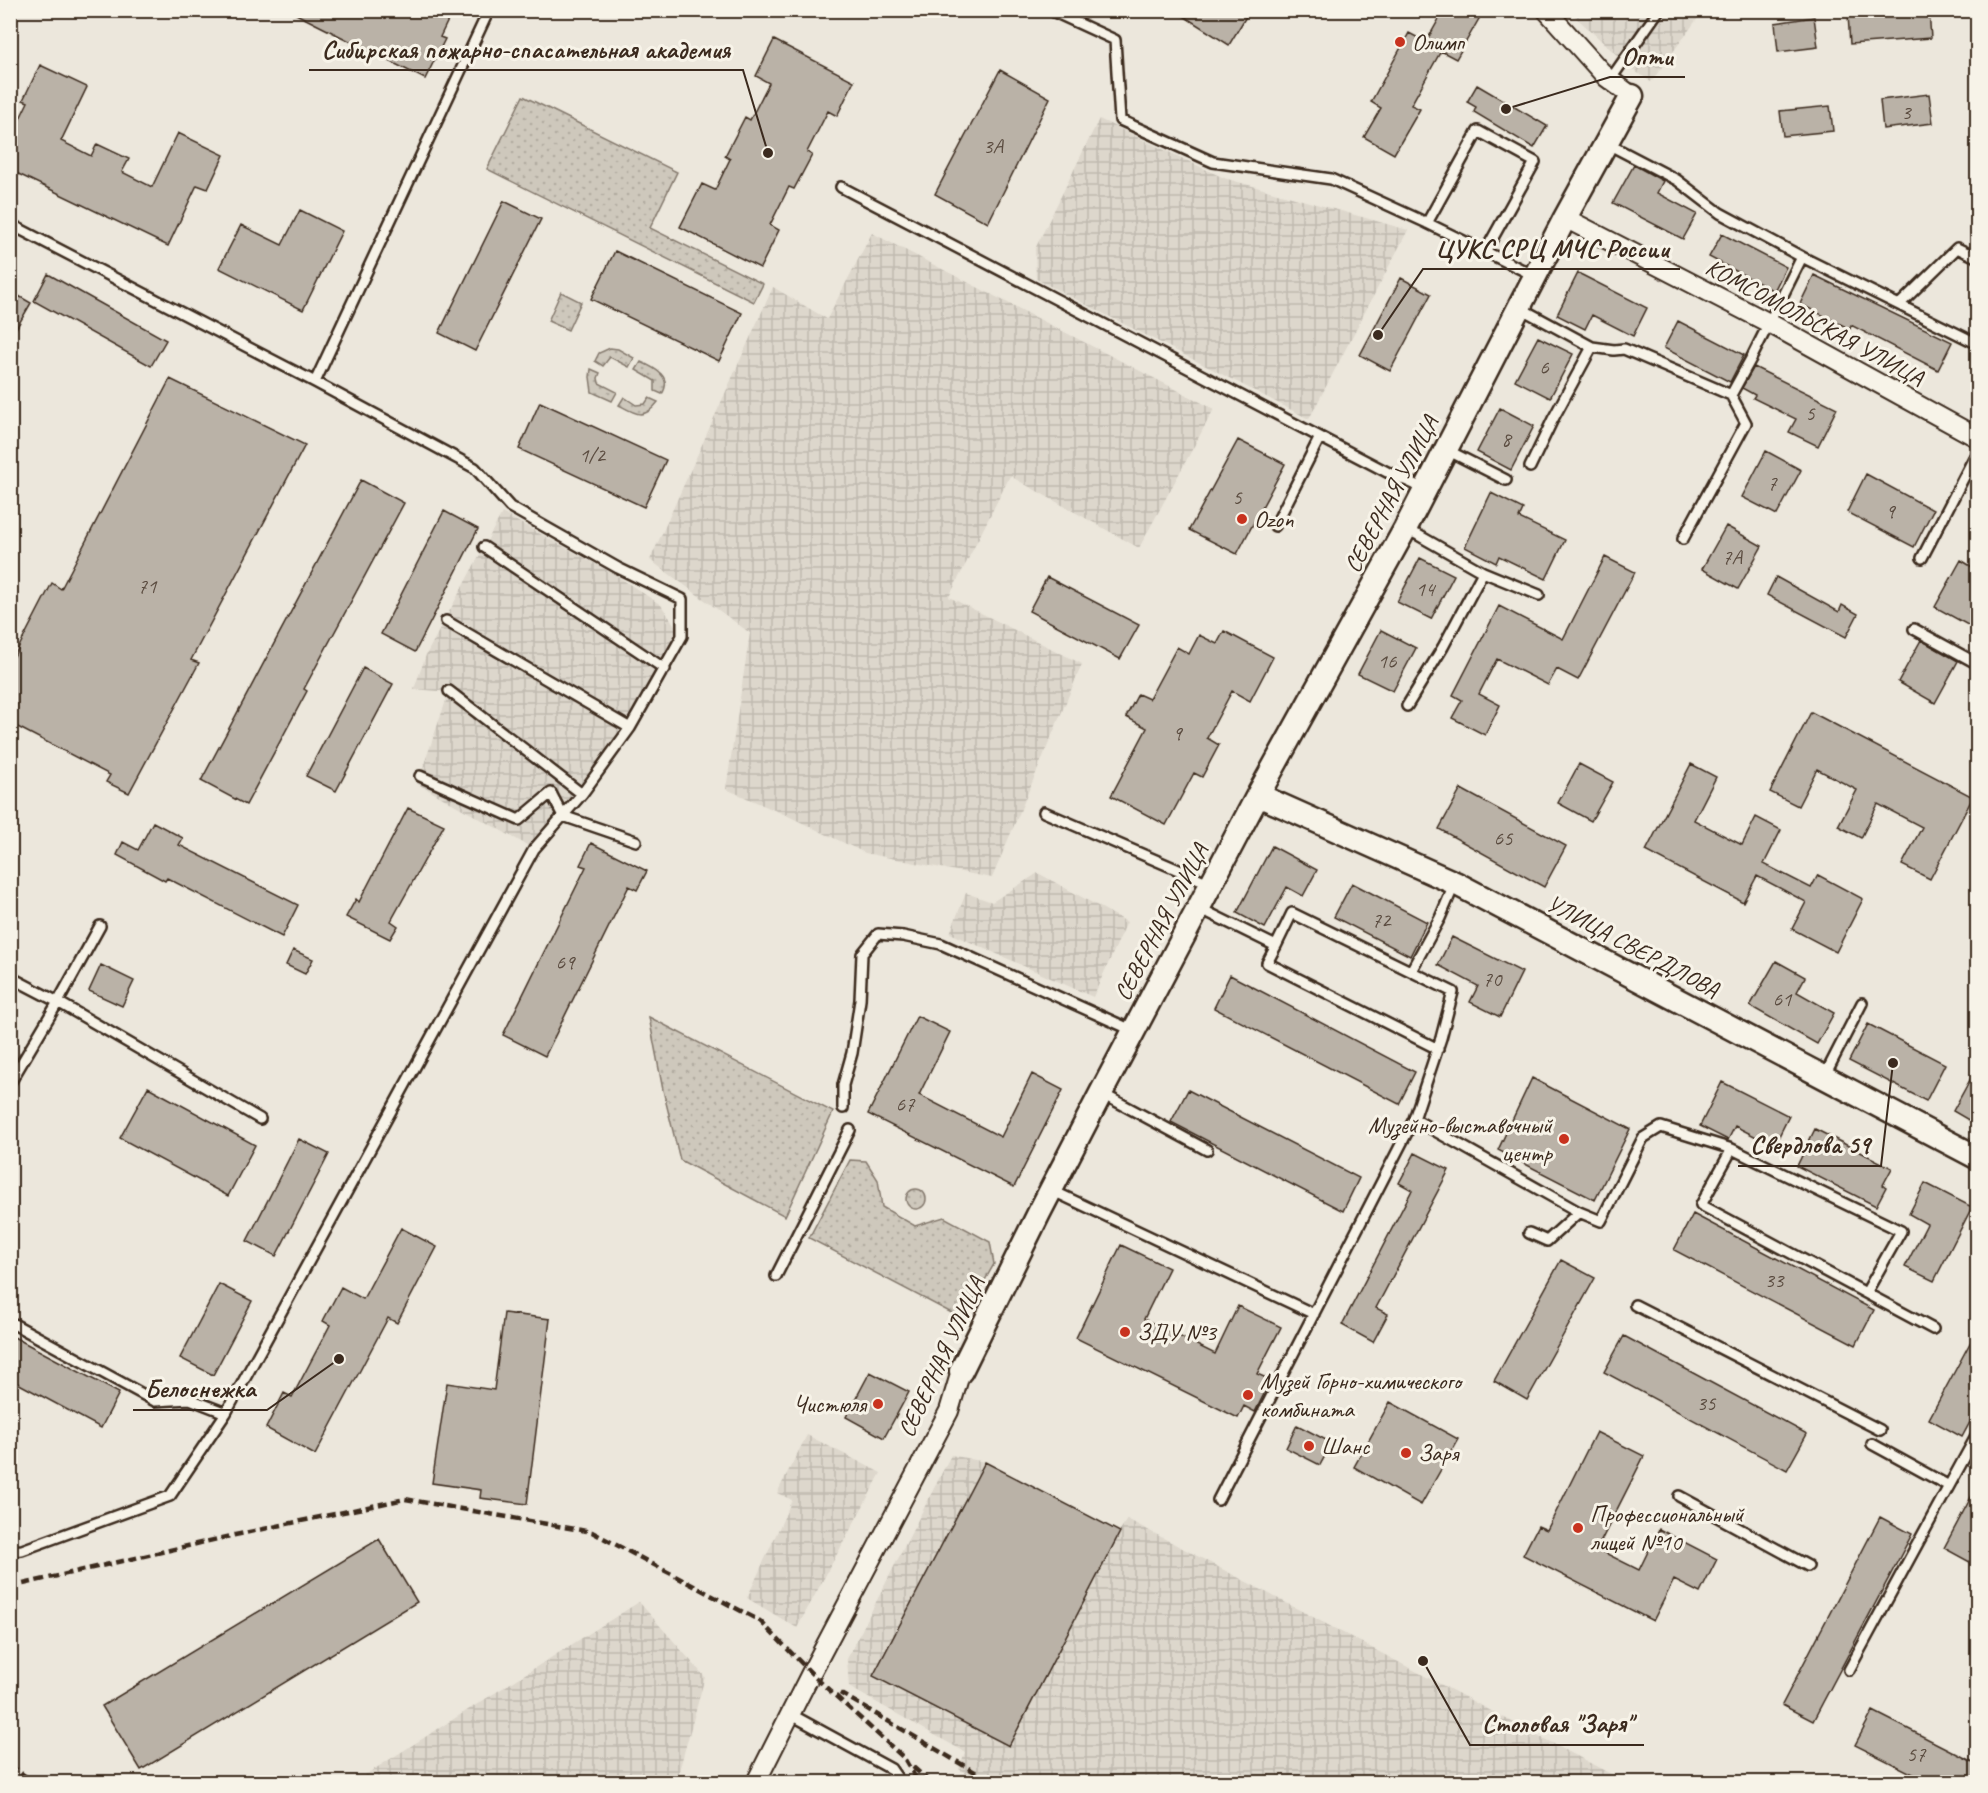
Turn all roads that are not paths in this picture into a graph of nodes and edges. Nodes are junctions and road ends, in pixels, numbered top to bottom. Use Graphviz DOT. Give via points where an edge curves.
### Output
graph roads {
  1 [pos="489,10"];
  2 [pos="1546,10"];
  3 [pos="1659,10"];
  4 [pos="1054,12"];
  5 [pos="1610,80"];
  6 [pos="1632,96"];
  7 [pos="1606,143"];
  8 [pos="841,187"];
  9 [pos="1565,218"];
  10 [pos="1427,223"];
  11 [pos="10,224"];
  12 [pos="1485,252"];
  13 [pos="1802,256"];
  14 [pos="1977,258"];
  15 [pos="1535,276"];
  16 [pos="1900,304"];
  17 [pos="1518,307"];
  18 [pos="1769,323"];
  19 [pos="1977,344"];
  20 [pos="1592,347"];
  21 [pos="315,382"];
  22 [pos="1731,395"];
  23 [pos="1320,437"];
  24 [pos="1977,438"];
  25 [pos="1444,449"];
  26 [pos="1977,450"];
  27 [pos="1530,466"];
  28 [pos="1506,480"];
  29 [pos="1425,489"];
  30 [pos="1275,526"];
  31 [pos="1405,529"];
  32 [pos="1683,539"];
  33 [pos="484,547"];
  34 [pos="1922,558"];
  35 [pos="1483,572"];
  36 [pos="1539,595"];
  37 [pos="446,621"];
  38 [pos="1914,629"];
  39 [pos="1977,664"];
  40 [pos="665,669"];
  41 [pos="449,691"];
  42 [pos="1407,706"];
  43 [pos="630,728"];
  44 [pos="420,776"];
  45 [pos="582,794"];
  46 [pos="1258,795"];
  47 [pos="1044,812"];
  48 [pos="563,816"];
  49 [pos="636,841"];
  50 [pos="1455,883"];
  51 [pos="1211,884"];
  52 [pos="1199,908"];
  53 [pos="100,926"];
  54 [pos="1276,946"];
  55 [pos="1411,971"];
  56 [pos="10,977"];
  57 [pos="58,1002"];
  58 [pos="1862,1003"];
  59 [pos="1134,1031"];
  60 [pos="1438,1049"];
  61 [pos="1824,1077"];
  62 [pos="10,1083"];
  63 [pos="1101,1093"];
  64 [pos="843,1108"];
  65 [pos="260,1119"];
  66 [pos="1414,1119"];
  67 [pos="850,1130"];
  68 [pos="1732,1149"];
  69 [pos="1207,1150"];
  70 [pos="1977,1158"];
  71 [pos="1051,1190"];
  72 [pos="1579,1212"];
  73 [pos="1529,1233"];
  74 [pos="776,1276"];
  75 [pos="1866,1293"];
  76 [pos="1635,1305"];
  77 [pos="1314,1314"];
  78 [pos="10,1322"];
  79 [pos="1933,1329"];
  80 [pos="961,1371"];
  81 [pos="226,1413"];
  82 [pos="1880,1430"];
  83 [pos="1977,1433"];
  84 [pos="1872,1444"];
  85 [pos="1949,1486"];
  86 [pos="1679,1496"];
  87 [pos="1218,1500"];
  88 [pos="10,1551"];
  89 [pos="1808,1566"];
  90 [pos="1850,1670"];
  91 [pos="790,1714"];
  92 [pos="756,1782"];
  93 [pos="900,1782"];
  1 -- 21 [label="lane"];
  2 -- 5 [label="street"];
  3 -- 5 [label="lane"];
  4 -- 10 [label="lane" via="1114,40 1120,120 1213,162 1331,179"];
  5 -- 6 [label="street"];
  6 -- 7 [label="street, СЕВЕРНАЯ УЛИЦА"];
  7 -- 9 [label="street, СЕВЕРНАЯ УЛИЦА"];
  7 -- 13 [label="lane" via="1677,180 1720,213"];
  8 -- 23 [label="lane"];
  9 -- 15 [label="street, СЕВЕРНАЯ УЛИЦА"];
  9 -- 18 [label="street, КОМСОМОЛЬСКАЯ УЛИЦА"];
  10 -- 12 [label="lane"];
  10 -- 12 [label="lane" via="1478,131 1535,162"];
  11 -- 21 [label="lane"];
  12 -- 15 [label="lane"];
  13 -- 16 [label="lane"];
  13 -- 18 [label="lane"];
  14 -- 16 [label="lane" via="1957,248"];
  15 -- 17 [label="street, СЕВЕРНАЯ УЛИЦА"];
  16 -- 19 [label="lane"];
  17 -- 20 [label="lane"];
  17 -- 25 [label="street, СЕВЕРНАЯ УЛИЦА"];
  18 -- 22 [label="lane"];
  18 -- 24 [label="street, КОМСОМОЛЬСКАЯ УЛИЦА"];
  20 -- 22 [label="lane" via="1624,349"];
  20 -- 27 [label="lane"];
  21 -- 40 [label="lane" via="475,468 510,507 682,599 682,636"];
  22 -- 32 [label="lane" via="1746,423"];
  23 -- 29 [label="lane"];
  23 -- 30 [label="lane"];
  25 -- 28 [label="lane"];
  25 -- 29 [label="street, СЕВЕРНАЯ УЛИЦА"];
  26 -- 34 [label="lane"];
  29 -- 31 [label="street, СЕВЕРНАЯ УЛИЦА"];
  31 -- 35 [label="lane"];
  31 -- 46 [label="street, СЕВЕРНАЯ УЛИЦА"];
  33 -- 40 [label="lane"];
  35 -- 36 [label="lane"];
  35 -- 42 [label="lane"];
  37 -- 43 [label="lane"];
  38 -- 39 [label="lane"];
  40 -- 43 [label="lane"];
  41 -- 45 [label="lane"];
  43 -- 45 [label="lane"];
  44 -- 48 [label="lane" via="519,820 551,793"];
  45 -- 48 [label="lane"];
  46 -- 50 [label="street, УЛИЦА СВЕРДЛОВА"];
  46 -- 51 [label="street, СЕВЕРНАЯ УЛИЦА"];
  47 -- 51 [label="lane"];
  48 -- 49 [label="lane"];
  48 -- 81 [label="lane" via="534,849"];
  50 -- 55 [label="lane"];
  50 -- 61 [label="street, УЛИЦА СВЕРДЛОВА"];
  51 -- 52 [label="street, СЕВЕРНАЯ УЛИЦА"];
  52 -- 54 [label="lane"];
  52 -- 59 [label="street, СЕВЕРНАЯ УЛИЦА"];
  53 -- 57 [label="lane"];
  54 -- 55 [label="lane" via="1292,913"];
  54 -- 60 [label="lane" via="1267,963"];
  55 -- 60 [label="lane" via="1453,992"];
  56 -- 57 [label="lane"];
  57 -- 62 [label="lane"];
  57 -- 65 [label="lane"];
  58 -- 61 [label="lane"];
  59 -- 63 [label="street, СЕВЕРНАЯ УЛИЦА"];
  59 -- 64 [label="lane" via="941,944 878,934 862,954 860,1000 843,1084"];
  60 -- 66 [label="lane"];
  61 -- 70 [label="street, УЛИЦА СВЕРДЛОВА"];
  63 -- 69 [label="lane"];
  63 -- 71 [label="street, СЕВЕРНАЯ УЛИЦА"];
  66 -- 72 [label="lane"];
  66 -- 77 [label="lane"];
  67 -- 74 [label="lane"];
  68 -- 72 [label="lane" via="1661,1127 1643,1138 1601,1221"];
  68 -- 75 [label="lane" via="1701,1205"];
  68 -- 75 [label="lane" via="1901,1231"];
  71 -- 77 [label="lane"];
  71 -- 80 [label="street, СЕВЕРНАЯ УЛИЦА"];
  72 -- 73 [label="lane" via="1547,1241"];
  75 -- 79 [label="lane"];
  76 -- 82 [label="lane"];
  77 -- 87 [label="lane"];
  78 -- 81 [label="lane" via="155,1401 190,1399"];
  80 -- 91 [label="street, СЕВЕРНАЯ УЛИЦА" via="949,1411"];
  81 -- 88 [label="lane" via="170,1496"];
  83 -- 85 [label="lane"];
  84 -- 85 [label="lane"];
  85 -- 90 [label="lane"];
  86 -- 89 [label="lane"];
  91 -- 92 [label="street, СЕВЕРНАЯ УЛИЦА"];
  91 -- 93 [label="lane" via="891,1769"];
}
